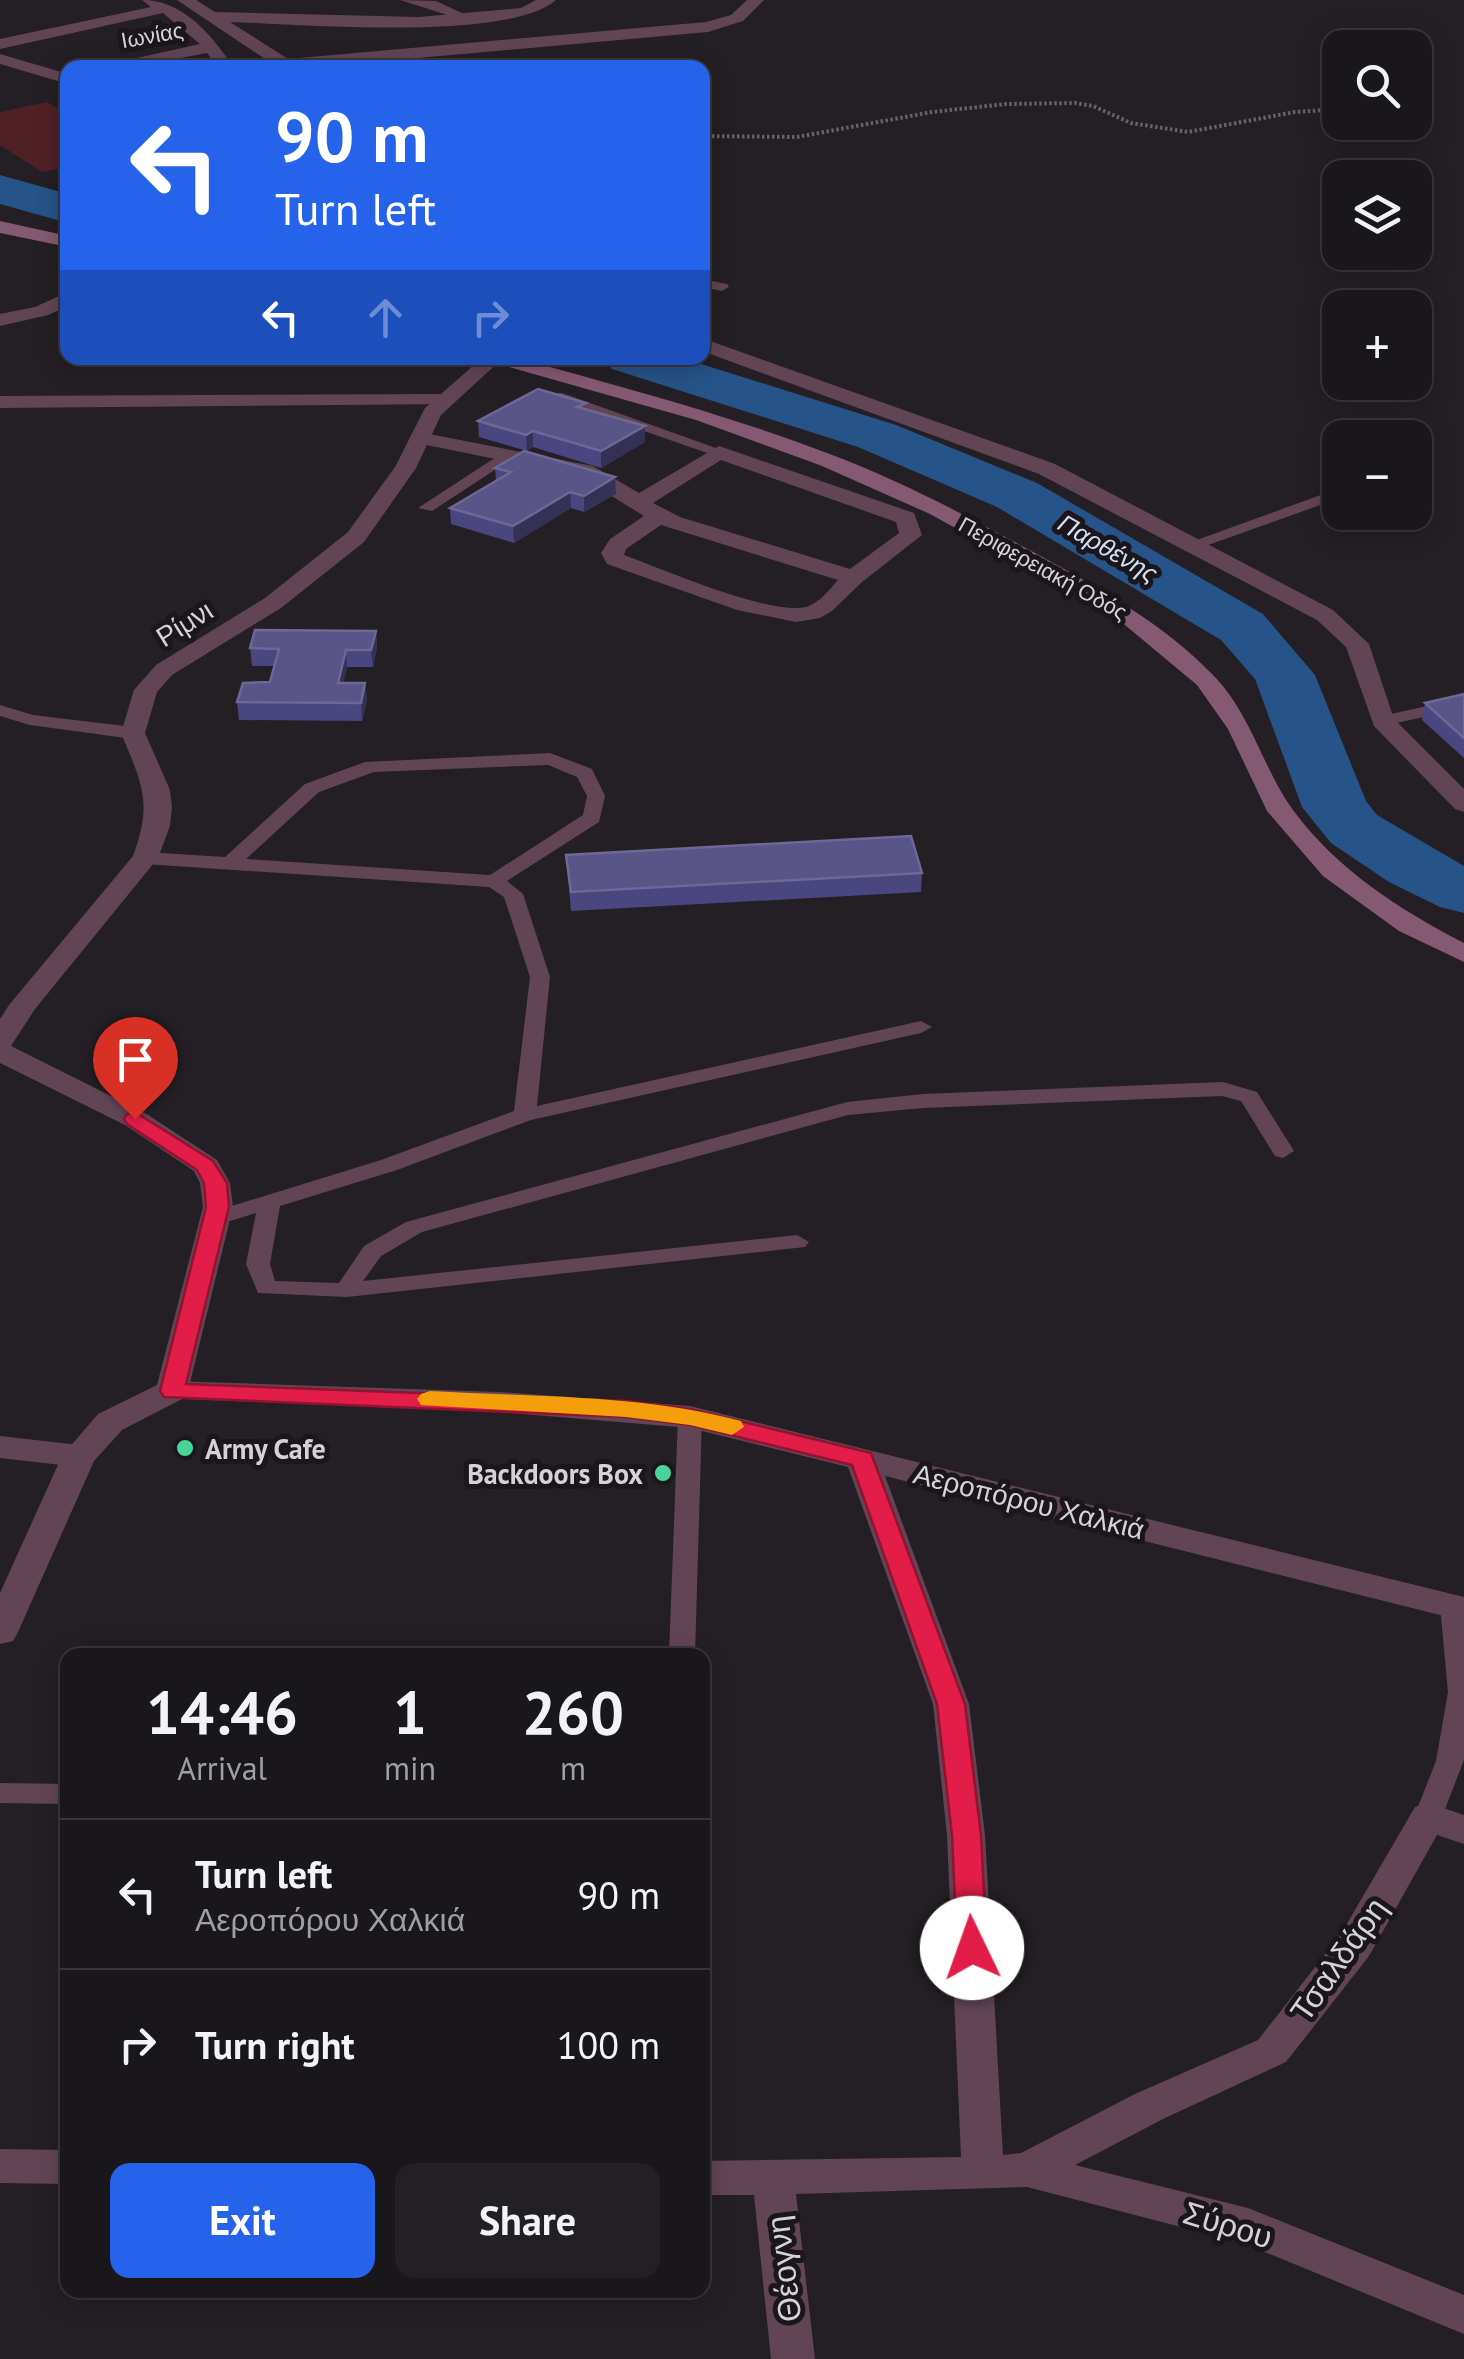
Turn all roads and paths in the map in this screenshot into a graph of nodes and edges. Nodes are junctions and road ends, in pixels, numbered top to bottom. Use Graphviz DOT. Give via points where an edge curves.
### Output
graph roads {
  1 [pos="186,0"];
  2 [pos="406,0"];
  3 [pos="157,2"];
  4 [pos="547,6"];
  5 [pos="743,6"];
  6 [pos="215,16"];
  7 [pos="460,16"];
  8 [pos="578,19"];
  9 [pos="419,22"];
  10 [pos="599,36"];
  11 [pos="0,44"];
  12 [pos="212,47"];
  13 [pos="445,47"];
  14 [pos="0,60"];
  15 [pos="143,60"];
  16 [pos="220,60"];
  17 [pos="278,60"];
  18 [pos="322,60"];
  19 [pos="60,75"];
  20 [pos="1322,110"];
  21 [pos="710,136"];
  22 [pos="0,227"];
  23 [pos="60,240"];
  24 [pos="710,285"];
  25 [pos="722,287"];
  26 [pos="60,302"];
  27 [pos="2,320"];
  28 [pos="710,347"];
  29 [pos="487,365"];
  30 [pos="521,365"];
  31 [pos="550,394"];
  32 [pos="442,400"];
  33 [pos="0,402"];
  34 [pos="419,438"];
  35 [pos="719,452"];
  36 [pos="508,456"];
  37 [pos="1322,499"];
  38 [pos="638,502"];
  39 [pos="426,508"];
  40 [pos="658,516"];
  41 [pos="1191,545"];
  42 [pos="854,577"];
  43 [pos="1464,702"];
  44 [pos="0,710"];
  45 [pos="1382,721"];
  46 [pos="133,733"];
  47 [pos="1464,804"];
  48 [pos="146,858"];
  49 [pos="228,865"];
  50 [pos="494,881"];
  51 [pos="1464,954"];
  52 [pos="921,1028"];
  53 [pos="0,1042"];
  54 [pos="0,1052"];
  55 [pos="526,1116"];
  56 [pos="1283,1151"];
  57 [pos="270,1201"];
  58 [pos="214,1220"];
  59 [pos="797,1242"];
  60 [pos="347,1290"];
  61 [pos="172,1391"];
  62 [pos="690,1417"];
  63 [pos="0,1447"];
  64 [pos="79,1456"];
  65 [pos="862,1459"];
  66 [pos="1459,1608"];
  67 [pos="0,1632"];
  68 [pos="682,1648"];
  69 [pos="0,1792"];
  70 [pos="60,1794"];
  71 [pos="1446,1824"];
  72 [pos="0,2166"];
  73 [pos="60,2167"];
  74 [pos="1027,2170"];
  75 [pos="983,2174"];
  76 [pos="710,2178"];
  77 [pos="772,2179"];
  78 [pos="1464,2315"];
  79 [pos="793,2359"];
  1 -- 6 [label="street"];
  2 -- 7 [label="lane"];
  3 -- 11 [label="street"];
  3 -- 12 [label="street"];
  4 -- 7 [label="street"];
  5 -- 10 [label="street" via="736,18 708,27"];
  6 -- 9 [label="street"];
  6 -- 17 [label="street"];
  7 -- 9 [label="street"];
  8 -- 10 [label="street"];
  9 -- 13 [label="street" via="411,27"];
  10 -- 13 [label="street"];
  12 -- 15 [label="street, Ιωνίας"];
  12 -- 16 [label="street"];
  13 -- 18 [label="street"];
  14 -- 19 [label="street"];
  20 -- 21 [label="path" via="1188,132 1131,123 1093,106 1006,104 798,138"];
  22 -- 23 [label="main road"];
  24 -- 25 [label="lane"];
  26 -- 27 [label="street"];
  28 -- 41 [label="street" via="1048,469"];
  29 -- 32 [label="street, Ρίμνι"];
  30 -- 51 [label="main road, Περιφερειακή Οδός" via="719,421 830,461 938,508 1122,610 1177,653 1225,705 1280,811 1319,858 1380,906"];
  31 -- 35 [label="lane"];
  32 -- 33 [label="street"];
  32 -- 34 [label="street, Ρίμνι"];
  34 -- 36 [label="street"];
  34 -- 46 [label="street, Ρίμνι" via="406,468 356,537 273,603 164,670 146,690"];
  35 -- 38 [label="street"];
  35 -- 42 [label="street" via="906,518 911,535"];
  36 -- 38 [label="street" via="585,471"];
  36 -- 39 [label="lane"];
  37 -- 41 [label="lane"];
  38 -- 40 [label="street"];
  40 -- 42 [label="street"];
  40 -- 42 [label="street" via="618,544 615,559 765,612 792,615 813,613"];
  41 -- 45 [label="street" via="1325,615 1346,634 1356,644"];
  43 -- 45 [label="lane"];
  44 -- 46 [label="lane"];
  45 -- 47 [label="street"];
  46 -- 48 [label="street" via="159,807"];
  48 -- 49 [label="lane"];
  48 -- 53 [label="street" via="22,1005"];
  49 -- 50 [label="lane"];
  49 -- 50 [label="lane" via="312,788 340,774 372,766 550,760 585,773 596,796 592,818"];
  50 -- 55 [label="lane" via="513,894 540,977"];
  52 -- 55 [label="lane"];
  54 -- 58 [label="street" via="135,1119 206,1166 216,1183"];
  55 -- 57 [label="lane"];
  56 -- 60 [label="lane" via="1249,1097 1223,1088 846,1109 414,1226 376,1245 359,1262"];
  57 -- 58 [label="lane"];
  57 -- 60 [label="lane" via="258,1264 266,1288"];
  58 -- 61 [label="street"];
  59 -- 60 [label="lane"];
  61 -- 62 [label="street, Αεροπόρου Χαλκιά" via="500,1402"];
  61 -- 64 [label="street" via="110,1422"];
  62 -- 65 [label="street, Αεροπόρου Χαλκιά"];
  62 -- 68 [label="lane"];
  63 -- 64 [label="street"];
  64 -- 67 [label="street"];
  65 -- 66 [label="street, Αεροπόρου Χαλκιά"];
  65 -- 75 [label="street" via="951,1704 966,1835"];
  66 -- 71 [label="lane, Τσαλδάρη" via="1462,1692"];
  69 -- 70 [label="lane"];
  71 -- 74 [label="street, Τσαλδάρη" via="1272,2050"];
  72 -- 73 [label="street"];
  74 -- 75 [label="street, Σύρου"];
  74 -- 78 [label="street, Σύρου" via="1248,2226"];
  75 -- 77 [label="street, Σύρου"];
  76 -- 77 [label="street, Σύρου"];
  77 -- 79 [label="street, Θέογνη"];
}
